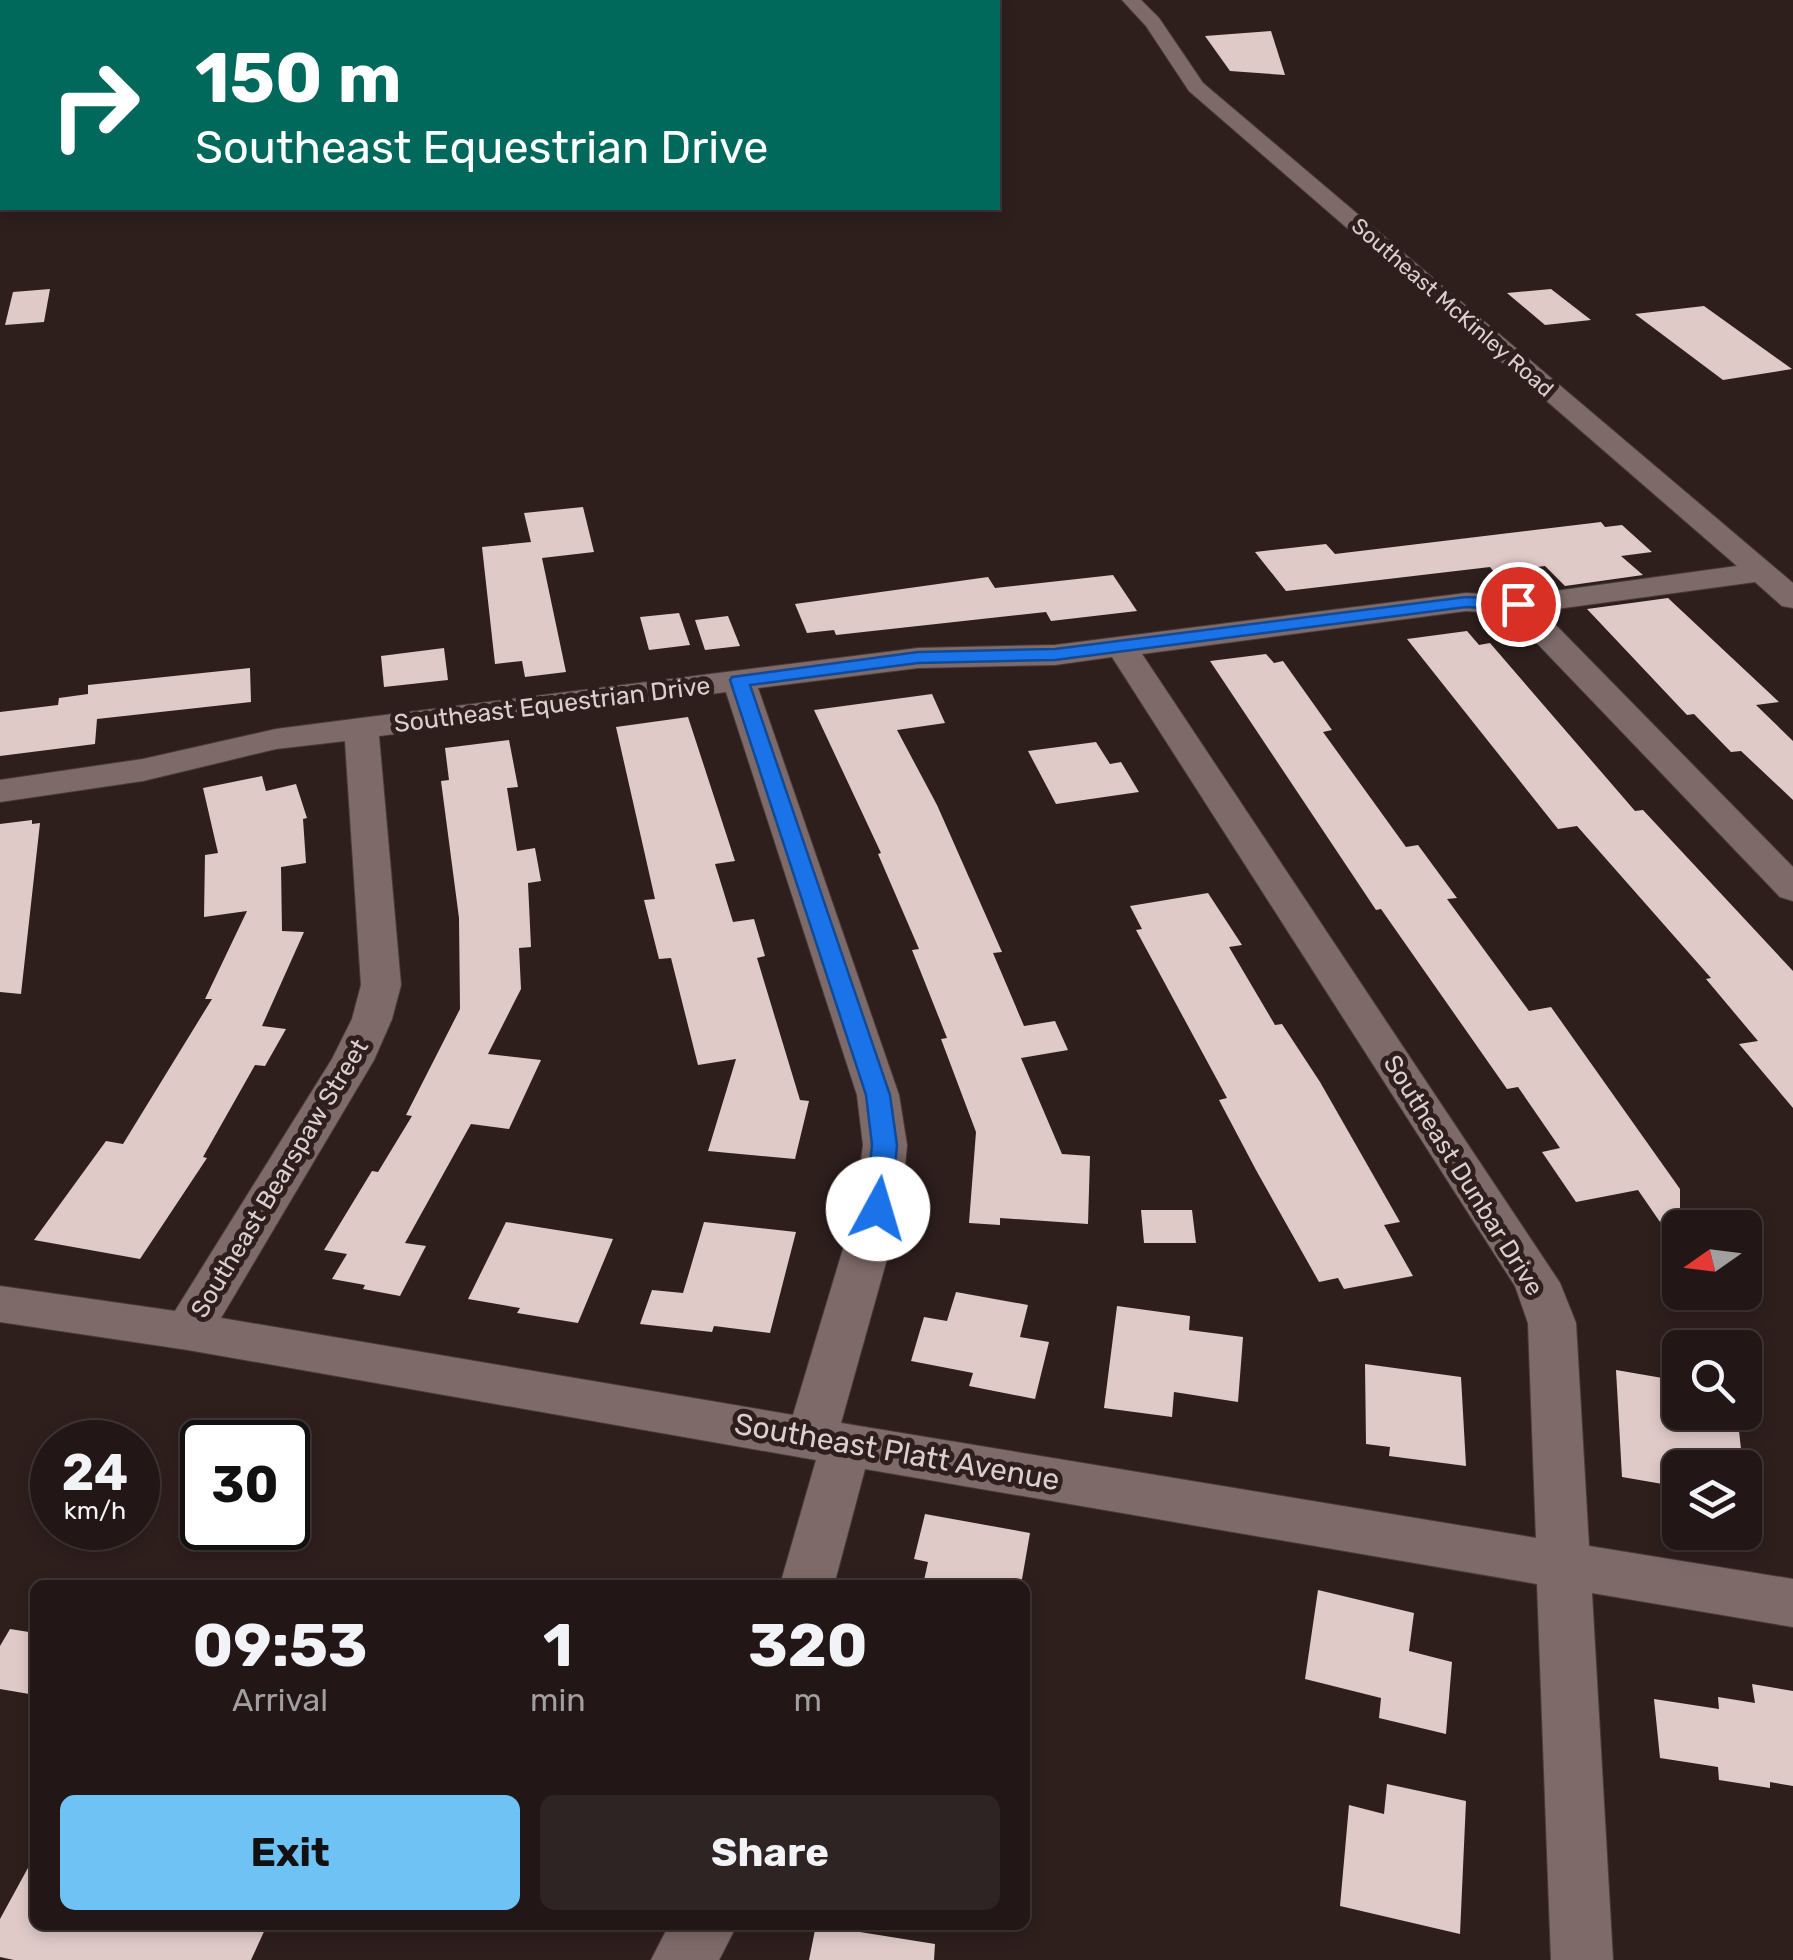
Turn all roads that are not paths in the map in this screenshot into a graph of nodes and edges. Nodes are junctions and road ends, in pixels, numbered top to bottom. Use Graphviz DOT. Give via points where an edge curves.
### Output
graph roads {
  1 [pos="1131,0"];
  2 [pos="1762,572"];
  3 [pos="1793,598"];
  4 [pos="1518,604"];
  5 [pos="1121,647"];
  6 [pos="739,680"];
  7 [pos="361,728"];
  8 [pos="0,791"];
  9 [pos="1793,889"];
  10 [pos="0,1304"];
  11 [pos="188,1331"];
  12 [pos="829,1440"];
  13 [pos="1565,1563"];
  14 [pos="808,1580"];
  15 [pos="1793,1602"];
  16 [pos="703,1930"];
  17 [pos="682,1960"];
  18 [pos="1582,1960"];
  1 -- 2 [label="street, Southeast McKinley Road" via="1163,32 1196,87"];
  2 -- 3 [label="street, Southeast McKinley Road"];
  2 -- 4 [label="street, Southeast Equestrian Drive"];
  4 -- 5 [label="street, Southeast Equestrian Drive" via="1466,602"];
  4 -- 9 [label="street"];
  5 -- 6 [label="street, Southeast Equestrian Drive" via="918,658"];
  5 -- 13 [label="street, Southeast Dunbar Drive" via="1536,1283 1552,1323"];
  6 -- 7 [label="street, Southeast Equestrian Drive"];
  6 -- 12 [label="street" via="878,1095 884,1145 878,1209"];
  7 -- 8 [label="street, Southeast Equestrian Drive"];
  7 -- 11 [label="street, Southeast Bearspaw Street" via="381,944 381,986 372,1019"];
  10 -- 11 [label="street, Southeast Platt Avenue"];
  11 -- 12 [label="street, Southeast Platt Avenue"];
  12 -- 13 [label="street, Southeast Platt Avenue"];
  12 -- 14 [label="street"];
  13 -- 15 [label="street, Southeast Platt Avenue"];
  13 -- 18 [label="street, Southeast Dunbar Drive"];
  16 -- 17 [label="street"];
}
